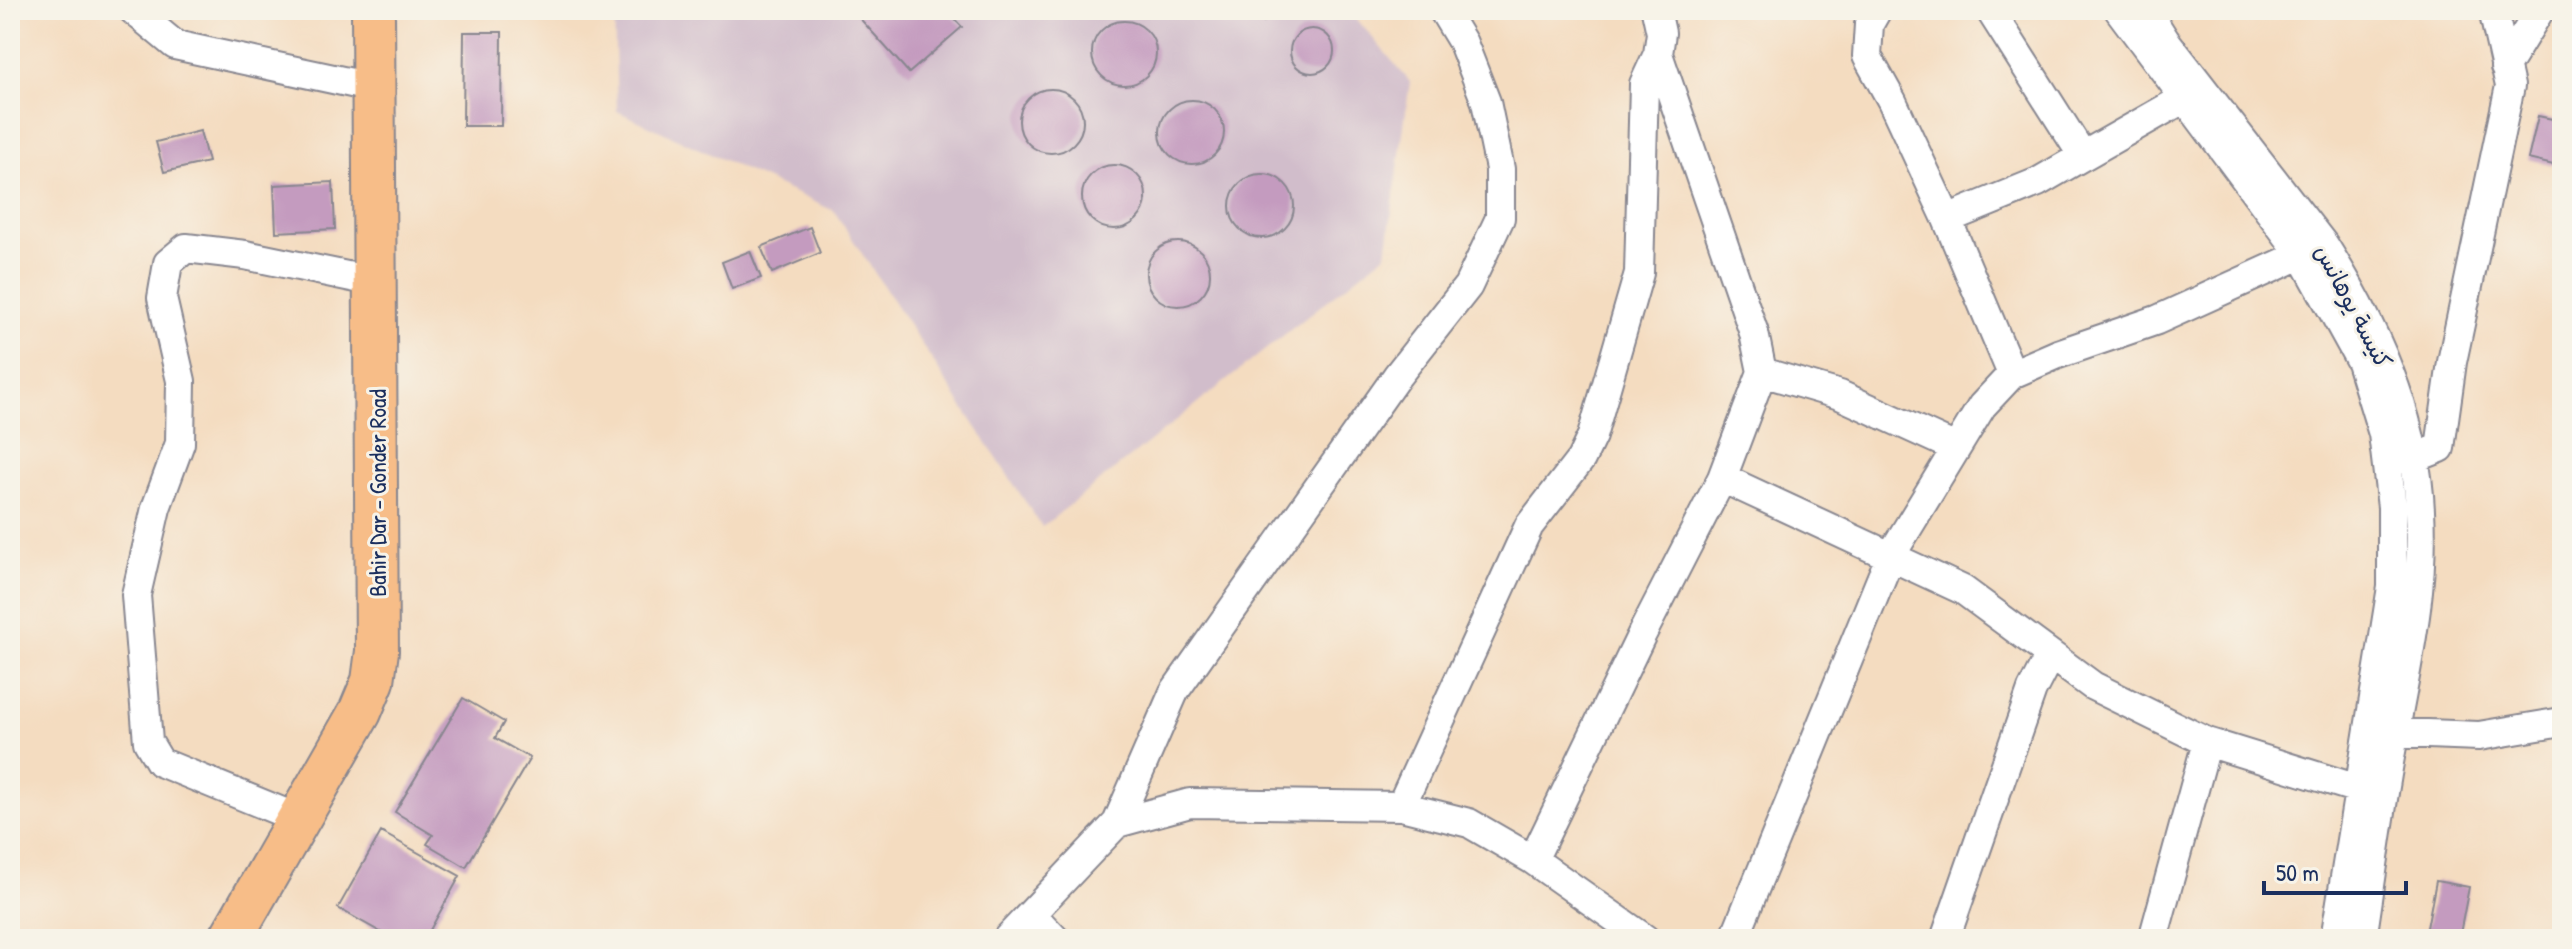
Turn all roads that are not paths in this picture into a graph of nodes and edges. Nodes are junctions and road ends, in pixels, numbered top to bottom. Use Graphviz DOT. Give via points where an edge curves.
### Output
graph roads {
  1 [pos="133,10"];
  2 [pos="373,10"];
  3 [pos="1443,10"];
  4 [pos="1656,10"];
  5 [pos="1877,10"];
  6 [pos="1990,10"];
  7 [pos="2119,10"];
  8 [pos="2146,10"];
  9 [pos="2493,10"];
  10 [pos="2540,10"];
  11 [pos="1658,54"];
  12 [pos="2505,67"];
  13 [pos="375,88"];
  14 [pos="2183,99"];
  15 [pos="2083,156"];
  16 [pos="1947,219"];
  17 [pos="2313,250"];
  18 [pos="376,282"];
  19 [pos="1762,372"];
  20 [pos="2012,374"];
  21 [pos="1956,448"];
  22 [pos="2399,459"];
  23 [pos="1722,478"];
  24 [pos="1890,557"];
  25 [pos="2049,657"];
  26 [pos="2562,722"];
  27 [pos="2381,733"];
  28 [pos="2207,742"];
  29 [pos="2370,793"];
  30 [pos="1401,806"];
  31 [pos="299,819"];
  32 [pos="1117,823"];
  33 [pos="1533,860"];
  34 [pos="1032,915"];
  35 [pos="230,939"];
  36 [pos="1007,939"];
  37 [pos="1055,939"];
  38 [pos="1645,939"];
  39 [pos="1734,939"];
  40 [pos="1945,939"];
  41 [pos="2153,939"];
  42 [pos="2335,939"];
  43 [pos="2362,939"];
  1 -- 13 [label="street" via="175,45"];
  2 -- 13 [label="highway, Bahir Dar - Gonder Road"];
  3 -- 32 [label="street" via="1463,43 1486,102 1500,169 1500,218 1468,286 1397,376 1174,692"];
  4 -- 11 [label="street"];
  5 -- 16 [label="street" via="1869,24 1867,56"];
  6 -- 15 [label="street"];
  7 -- 14 [label="street"];
  8 -- 17 [label="street, كنيسة يوهانس"];
  9 -- 12 [label="street"];
  10 -- 12 [label="street"];
  11 -- 19 [label="street" via="1754,333"];
  11 -- 30 [label="street" via="1644,84 1639,273 1592,436 1581,459 1529,526"];
  12 -- 22 [label="street" via="2510,86 2452,362 2440,448"];
  13 -- 18 [label="highway, Bahir Dar - Gonder Road"];
  14 -- 15 [label="street"];
  14 -- 17 [label="street"];
  15 -- 16 [label="street" via="2038,182"];
  16 -- 20 [label="street"];
  17 -- 20 [label="street" via="2157,320"];
  17 -- 22 [label="street" via="2361,362 2383,434"];
  18 -- 31 [label="highway, Bahir Dar - Gonder Road" via="373,681"];
  18 -- 31 [label="street" via="186,248 168,263 162,298 181,381 180,443 156,508 136,595 148,742 160,762"];
  19 -- 21 [label="street" via="1840,395"];
  19 -- 23 [label="street"];
  20 -- 21 [label="street" via="1982,406"];
  21 -- 24 [label="street"];
  22 -- 27 [label="street"];
  23 -- 24 [label="street"];
  23 -- 33 [label="street"];
  24 -- 25 [label="street" via="1963,590"];
  24 -- 39 [label="street"];
  25 -- 28 [label="street" via="2093,686"];
  25 -- 40 [label="street" via="2032,690"];
  26 -- 27 [label="street" via="2479,736"];
  27 -- 29 [label="street"];
  28 -- 29 [label="street"];
  28 -- 41 [label="street"];
  29 -- 42 [label="street"];
  29 -- 43 [label="street"];
  30 -- 32 [label="street" via="1190,803"];
  30 -- 33 [label="street" via="1469,823"];
  31 -- 35 [label="highway, Bahir Dar - Gonder Road"];
  32 -- 34 [label="street"];
  33 -- 38 [label="street"];
  34 -- 36 [label="street"];
  34 -- 37 [label="street"];
}
